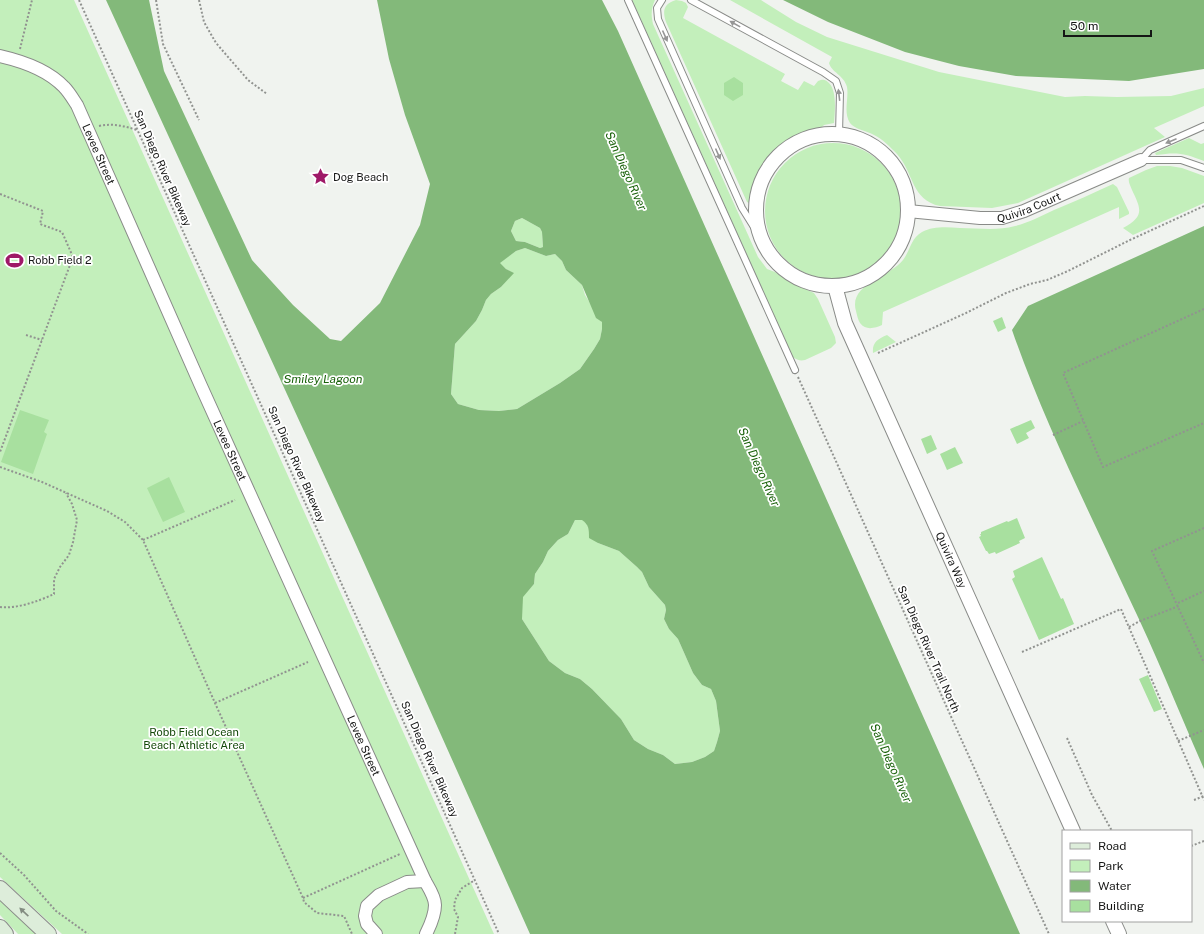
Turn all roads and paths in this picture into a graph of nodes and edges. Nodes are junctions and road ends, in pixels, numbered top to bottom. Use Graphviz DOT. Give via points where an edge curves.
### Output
graph roads {
  1 [pos="32,0"];
  2 [pos="79,0"];
  3 [pos="156,0"];
  4 [pos="199,0"];
  5 [pos="628,0"];
  6 [pos="662,0"];
  7 [pos="691,0"];
  8 [pos="0,56"];
  9 [pos="17,61"];
  10 [pos="267,94"];
  11 [pos="199,120"];
  12 [pos="1204,126"];
  13 [pos="88,130"];
  14 [pos="137,130"];
  15 [pos="839,134"];
  16 [pos="1141,160"];
  17 [pos="1204,168"];
  18 [pos="0,194"];
  19 [pos="1204,206"];
  20 [pos="908,211"];
  21 [pos="762,240"];
  22 [pos="835,286"];
  23 [pos="1204,309"];
  24 [pos="26,335"];
  25 [pos="42,340"];
  26 [pos="878,353"];
  27 [pos="795,370"];
  28 [pos="1084,421"];
  29 [pos="1204,423"];
  30 [pos="1053,435"];
  31 [pos="1,449"];
  32 [pos="0,452"];
  33 [pos="0,467"];
  34 [pos="66,493"];
  35 [pos="235,500"];
  36 [pos="1204,528"];
  37 [pos="143,540"];
  38 [pos="1204,593"];
  39 [pos="1177,603"];
  40 [pos="1179,606"];
  41 [pos="0,607"];
  42 [pos="1129,627"];
  43 [pos="1022,652"];
  44 [pos="308,662"];
  45 [pos="1204,663"];
  46 [pos="215,703"];
  47 [pos="1204,730"];
  48 [pos="1067,738"];
  49 [pos="1178,741"];
  50 [pos="1203,796"];
  51 [pos="1194,800"];
  52 [pos="1204,800"];
  53 [pos="1073,830"];
  54 [pos="1111,830"];
  55 [pos="1204,841"];
  56 [pos="1192,846"];
  57 [pos="410,849"];
  58 [pos="0,853"];
  59 [pos="475,880"];
  60 [pos="425,881"];
  61 [pos="0,889"];
  62 [pos="303,898"];
  63 [pos="1113,922"];
  64 [pos="0,928"];
  65 [pos="5,934"];
  66 [pos="48,934"];
  67 [pos="88,934"];
  68 [pos="352,934"];
  69 [pos="376,934"];
  70 [pos="426,934"];
  71 [pos="455,934"];
  72 [pos="499,934"];
  73 [pos="1049,934"];
  74 [pos="1119,934"];
  1 -- 9 [label="path"];
  2 -- 14 [label="path, San Diego River Bikeway"];
  3 -- 11 [label="path" via="163,44"];
  4 -- 10 [label="path" via="204,22 216,43 248,80"];
  5 -- 27 [label="lane"];
  6 -- 21 [label="lane, one-way" via="657,8 658,19 742,208"];
  15 -- 7 [label="lane, one-way" via="840,93 836,81"];
  8 -- 9 [label="street, Levee Street"];
  9 -- 13 [label="street, Levee Street" via="46,73 65,87 77,105"];
  12 -- 16 [label="lane, one-way" via="1150,150"];
  13 -- 14 [label="path" via="111,124"];
  13 -- 57 [label="street, Levee Street"];
  14 -- 59 [label="path, San Diego River Bikeway"];
  15 -- 20 [label="street" via="861,139 880,151 896,168 905,188"];
  15 -- 21 [label="street" via="817,135 795,142 778,156 764,174 757,196 756,218"];
  16 -- 17 [label="lane" via="1182,160"];
  16 -- 20 [label="street, Quivira Court" via="1024,212 1002,218"];
  18 -- 25 [label="path" via="43,211 40,224 62,232 74,257"];
  19 -- 26 [label="path" via="1068,271 1006,293"];
  20 -- 22 [label="street" via="906,230 898,248 887,263 872,275 854,283"];
  21 -- 22 [label="street" via="774,259 791,274 812,284"];
  22 -- 53 [label="street, Quivira Way" via="845,323"];
  23 -- 28 [label="path" via="1063,373"];
  24 -- 25 [label="path"];
  25 -- 31 [label="path"];
  27 -- 73 [label="path, San Diego River Trail North"];
  28 -- 29 [label="path" via="1103,467"];
  28 -- 30 [label="path"];
  31 -- 32 [label="path"];
  33 -- 34 [label="path"];
  34 -- 37 [label="path" via="107,511 125,522"];
  34 -- 41 [label="path" via="77,520 69,556 54,579 54,594 38,601"];
  35 -- 37 [label="path"];
  36 -- 39 [label="path" via="1152,551"];
  37 -- 46 [label="path"];
  38 -- 39 [label="path"];
  39 -- 40 [label="path"];
  40 -- 42 [label="path"];
  40 -- 45 [label="path"];
  42 -- 43 [label="path" via="1121,609"];
  42 -- 49 [label="path"];
  44 -- 46 [label="path"];
  46 -- 62 [label="path"];
  47 -- 49 [label="path"];
  48 -- 54 [label="path" via="1092,795"];
  49 -- 50 [label="path"];
  50 -- 51 [label="path"];
  50 -- 52 [label="path"];
  55 -- 56 [label="path"];
  57 -- 60 [label="street, Levee Street"];
  57 -- 62 [label="path"];
  58 -- 67 [label="path" via="56,911"];
  59 -- 71 [label="path" via="462,888 455,900 454,909 458,917"];
  59 -- 72 [label="path, San Diego River Bikeway"];
  60 -- 69 [label="street" via="407,882 379,895 367,906 366,924"];
  60 -- 70 [label="street, Levee Street" via="435,905"];
  66 -- 61 [label="main road, one-way"];
  62 -- 68 [label="path" via="317,913 344,916"];
  63 -- 74 [label="street"];
  64 -- 65 [label="main road"];
}
